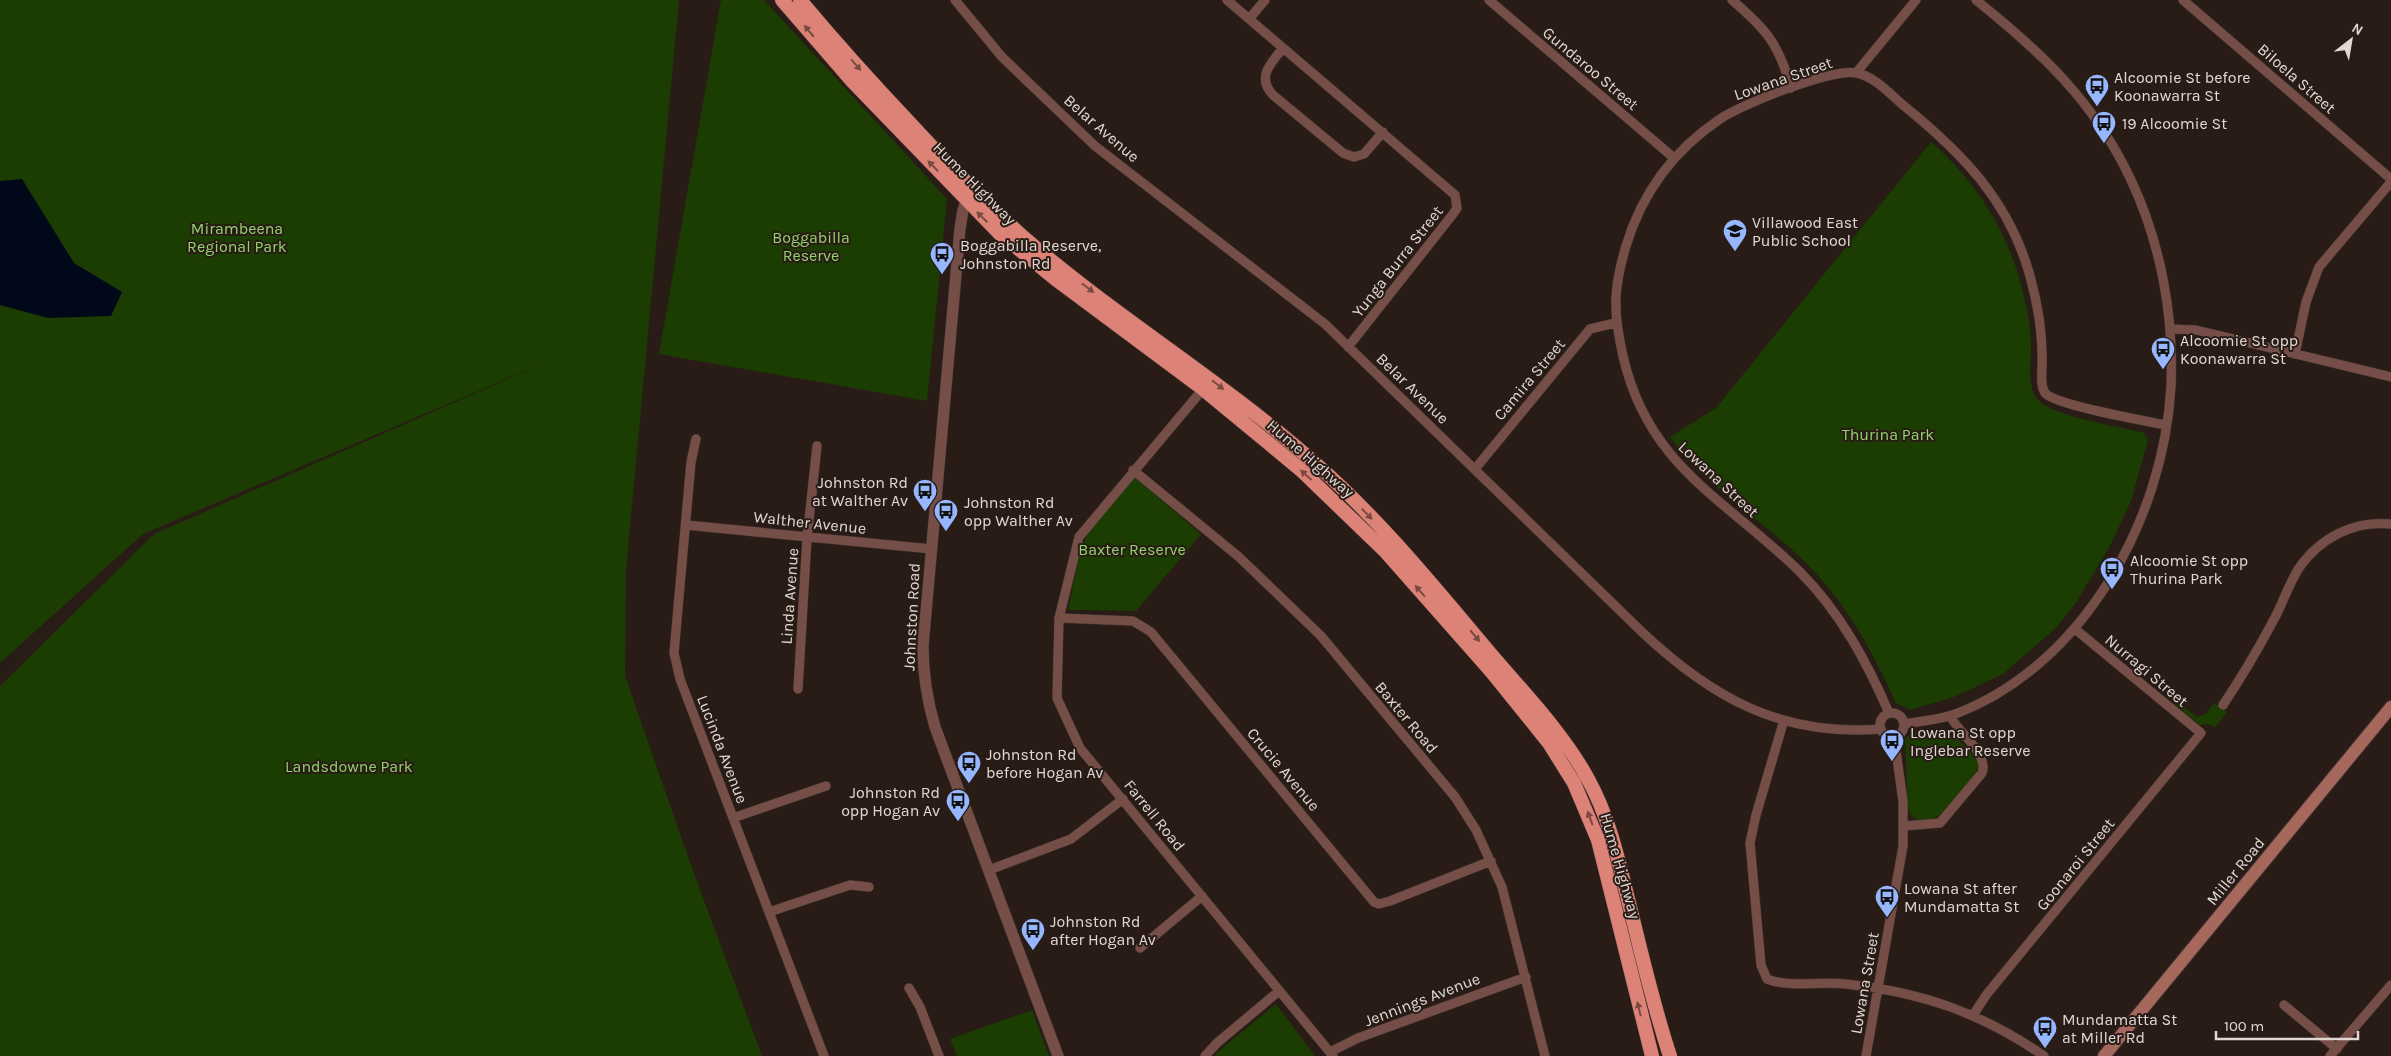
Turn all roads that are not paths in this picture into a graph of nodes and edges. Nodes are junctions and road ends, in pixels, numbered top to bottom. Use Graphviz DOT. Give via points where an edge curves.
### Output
graph roads {
  1 [pos="782,0"];
  2 [pos="800,0"];
  3 [pos="955,0"];
  4 [pos="1227,0"];
  5 [pos="1265,0"];
  6 [pos="1489,0"];
  7 [pos="1732,0"];
  8 [pos="1916,0"];
  9 [pos="1976,0"];
  10 [pos="2183,0"];
  11 [pos="1249,19"];
  12 [pos="1283,48"];
  13 [pos="1856,73"];
  14 [pos="1791,88"];
  15 [pos="1383,132"];
  16 [pos="1674,158"];
  17 [pos="2391,181"];
  18 [pos="969,195"];
  19 [pos="1615,322"];
  20 [pos="2170,329"];
  21 [pos="1348,347"];
  22 [pos="2295,354"];
  23 [pos="2391,377"];
  24 [pos="1203,389"];
  25 [pos="2166,425"];
  26 [pos="696,439"];
  27 [pos="817,446"];
  28 [pos="1475,468"];
  29 [pos="1133,470"];
  30 [pos="686,524"];
  31 [pos="2391,524"];
  32 [pos="807,538"];
  33 [pos="932,549"];
  34 [pos="1059,618"];
  35 [pos="2075,629"];
  36 [pos="798,689"];
  37 [pos="2223,705"];
  38 [pos="2391,707"];
  39 [pos="1889,713"];
  40 [pos="1950,716"];
  41 [pos="1784,720"];
  42 [pos="1904,724"];
  43 [pos="1881,729"];
  44 [pos="2201,734"];
  45 [pos="1894,736"];
  46 [pos="826,786"];
  47 [pos="1123,799"];
  48 [pos="733,818"];
  49 [pos="1904,826"];
  50 [pos="1491,861"];
  51 [pos="989,870"];
  52 [pos="869,886"];
  53 [pos="1202,896"];
  54 [pos="769,912"];
  55 [pos="1140,948"];
  56 [pos="1526,978"];
  57 [pos="2391,985"];
  58 [pos="909,988"];
  59 [pos="1879,990"];
  60 [pos="1279,991"];
  61 [pos="2284,1005"];
  62 [pos="1973,1015"];
  63 [pos="2334,1052"];
  64 [pos="1331,1054"];
  65 [pos="824,1056"];
  66 [pos="938,1056"];
  67 [pos="1058,1056"];
  68 [pos="1205,1056"];
  69 [pos="1545,1056"];
  70 [pos="1652,1056"];
  71 [pos="1670,1056"];
  72 [pos="1866,1056"];
  73 [pos="2044,1056"];
  74 [pos="2104,1056"];
  18 -- 1 [label="highway, Hume Highway, one-way" via="852,81"];
  2 -- 18 [label="highway, Hume Highway, one-way"];
  3 -- 21 [label="street, Belar Avenue" via="1002,57 1102,152 1304,306"];
  4 -- 11 [label="street, Yunga Burra Street"];
  5 -- 11 [label="street"];
  6 -- 16 [label="street, Gundaroo Street"];
  7 -- 14 [label="street" via="1768,34 1779,52"];
  8 -- 13 [label="street"];
  9 -- 20 [label="street" via="2058,71 2109,139 2131,179 2154,241"];
  10 -- 17 [label="street, Biloela Street"];
  11 -- 12 [label="street, Yunga Burra Street"];
  12 -- 15 [label="street, Yunga Burra Street"];
  12 -- 15 [label="street" via="1265,74 1266,84 1273,95 1337,149 1349,156 1364,154"];
  13 -- 14 [label="street, Lowana Street" via="1838,74"];
  13 -- 25 [label="street, Lowana Street" via="1883,88 1953,147 1998,202 2021,249 2035,295 2045,392 2066,403"];
  14 -- 16 [label="street, Lowana Street" via="1749,102 1731,112 1698,135"];
  15 -- 21 [label="street, Yunga Burra Street" via="1455,195 1457,208"];
  16 -- 19 [label="street, Lowana Street" via="1646,198 1628,239 1616,292"];
  17 -- 22 [label="street" via="2319,267 2306,302"];
  24 -- 18 [label="highway, Hume Highway, one-way" via="1025,255"];
  18 -- 33 [label="street, Johnston Road" via="960,229"];
  18 -- 71 [label="highway, Hume Highway, one-way" via="1209,378 1317,465 1406,554 1566,744 1587,777 1611,833"];
  19 -- 28 [label="street, Camira Street" via="1590,329"];
  19 -- 39 [label="street, Lowana Street" via="1636,400 1658,439 1686,473 1801,573 1821,595 1856,645"];
  20 -- 22 [label="street" via="2196,330"];
  20 -- 25 [label="street"];
  21 -- 28 [label="street, Belar Avenue"];
  22 -- 23 [label="street"];
  24 -- 29 [label="street, Farrell Road"];
  70 -- 24 [label="highway, Hume Highway, one-way" via="1598,840 1574,783 1549,743 1386,552 1301,470"];
  25 -- 35 [label="street" via="2147,500 2134,532 2103,589"];
  26 -- 30 [label="street, Lucinda Avenue" via="690,462"];
  27 -- 32 [label="street, Linda Avenue"];
  28 -- 41 [label="street, Belar Avenue" via="1688,674 1735,701"];
  29 -- 34 [label="street, Farrell Road" via="1078,537"];
  29 -- 50 [label="street, Baxter Road" via="1239,557 1321,636 1455,797"];
  30 -- 32 [label="street, Walther Avenue"];
  30 -- 48 [label="street, Lucinda Avenue" via="674,654 680,679"];
  31 -- 37 [label="street" via="2357,526 2334,535 2314,551 2299,569 2248,667"];
  32 -- 33 [label="street, Walther Avenue"];
  32 -- 36 [label="street, Linda Avenue"];
  33 -- 51 [label="street, Johnston Road" via="923,677 927,699"];
  34 -- 47 [label="street, Farrell Road" via="1057,698 1080,748"];
  34 -- 50 [label="street, Crucie Avenue" via="1133,621 1151,632 1374,902 1390,901"];
  35 -- 40 [label="street" via="2042,664 1976,705"];
  35 -- 44 [label="street, Nurragi Street"];
  38 -- 74 [label="main road, Miller Road"];
  39 -- 42 [label="street" via="1899,715"];
  39 -- 43 [label="street" via="1882,719"];
  40 -- 42 [label="street"];
  40 -- 49 [label="street" via="1982,756 1982,773 1940,823"];
  41 -- 43 [label="street, Belar Avenue" via="1829,729"];
  41 -- 59 [label="street" via="1750,843 1763,972 1767,979 1775,982 1846,984"];
  42 -- 45 [label="street" via="1901,733"];
  43 -- 45 [label="street" via="1886,735"];
  44 -- 62 [label="street, Goonaroi Street"];
  45 -- 49 [label="street, Lowana Street"];
  46 -- 48 [label="street"];
  47 -- 51 [label="street" via="1071,840"];
  47 -- 53 [label="street, Farrell Road"];
  48 -- 54 [label="street, Lucinda Avenue"];
  49 -- 59 [label="street, Lowana Street"];
  50 -- 56 [label="street, Baxter Road" via="1509,911"];
  51 -- 67 [label="street, Johnston Road"];
  52 -- 54 [label="street" via="850,885"];
  53 -- 55 [label="street"];
  53 -- 60 [label="street, Farrell Road"];
  54 -- 65 [label="street, Lucinda Avenue"];
  56 -- 64 [label="street, Jennings Avenue" via="1367,1035"];
  56 -- 69 [label="street, Baxter Road"];
  57 -- 63 [label="street"];
  58 -- 66 [label="street" via="920,1007"];
  59 -- 62 [label="street" via="1907,994"];
  59 -- 72 [label="street, Lowana Street"];
  60 -- 64 [label="street, Farrell Road"];
  60 -- 68 [label="street" via="1216,1043"];
  61 -- 63 [label="street"];
  62 -- 73 [label="street"];
}
